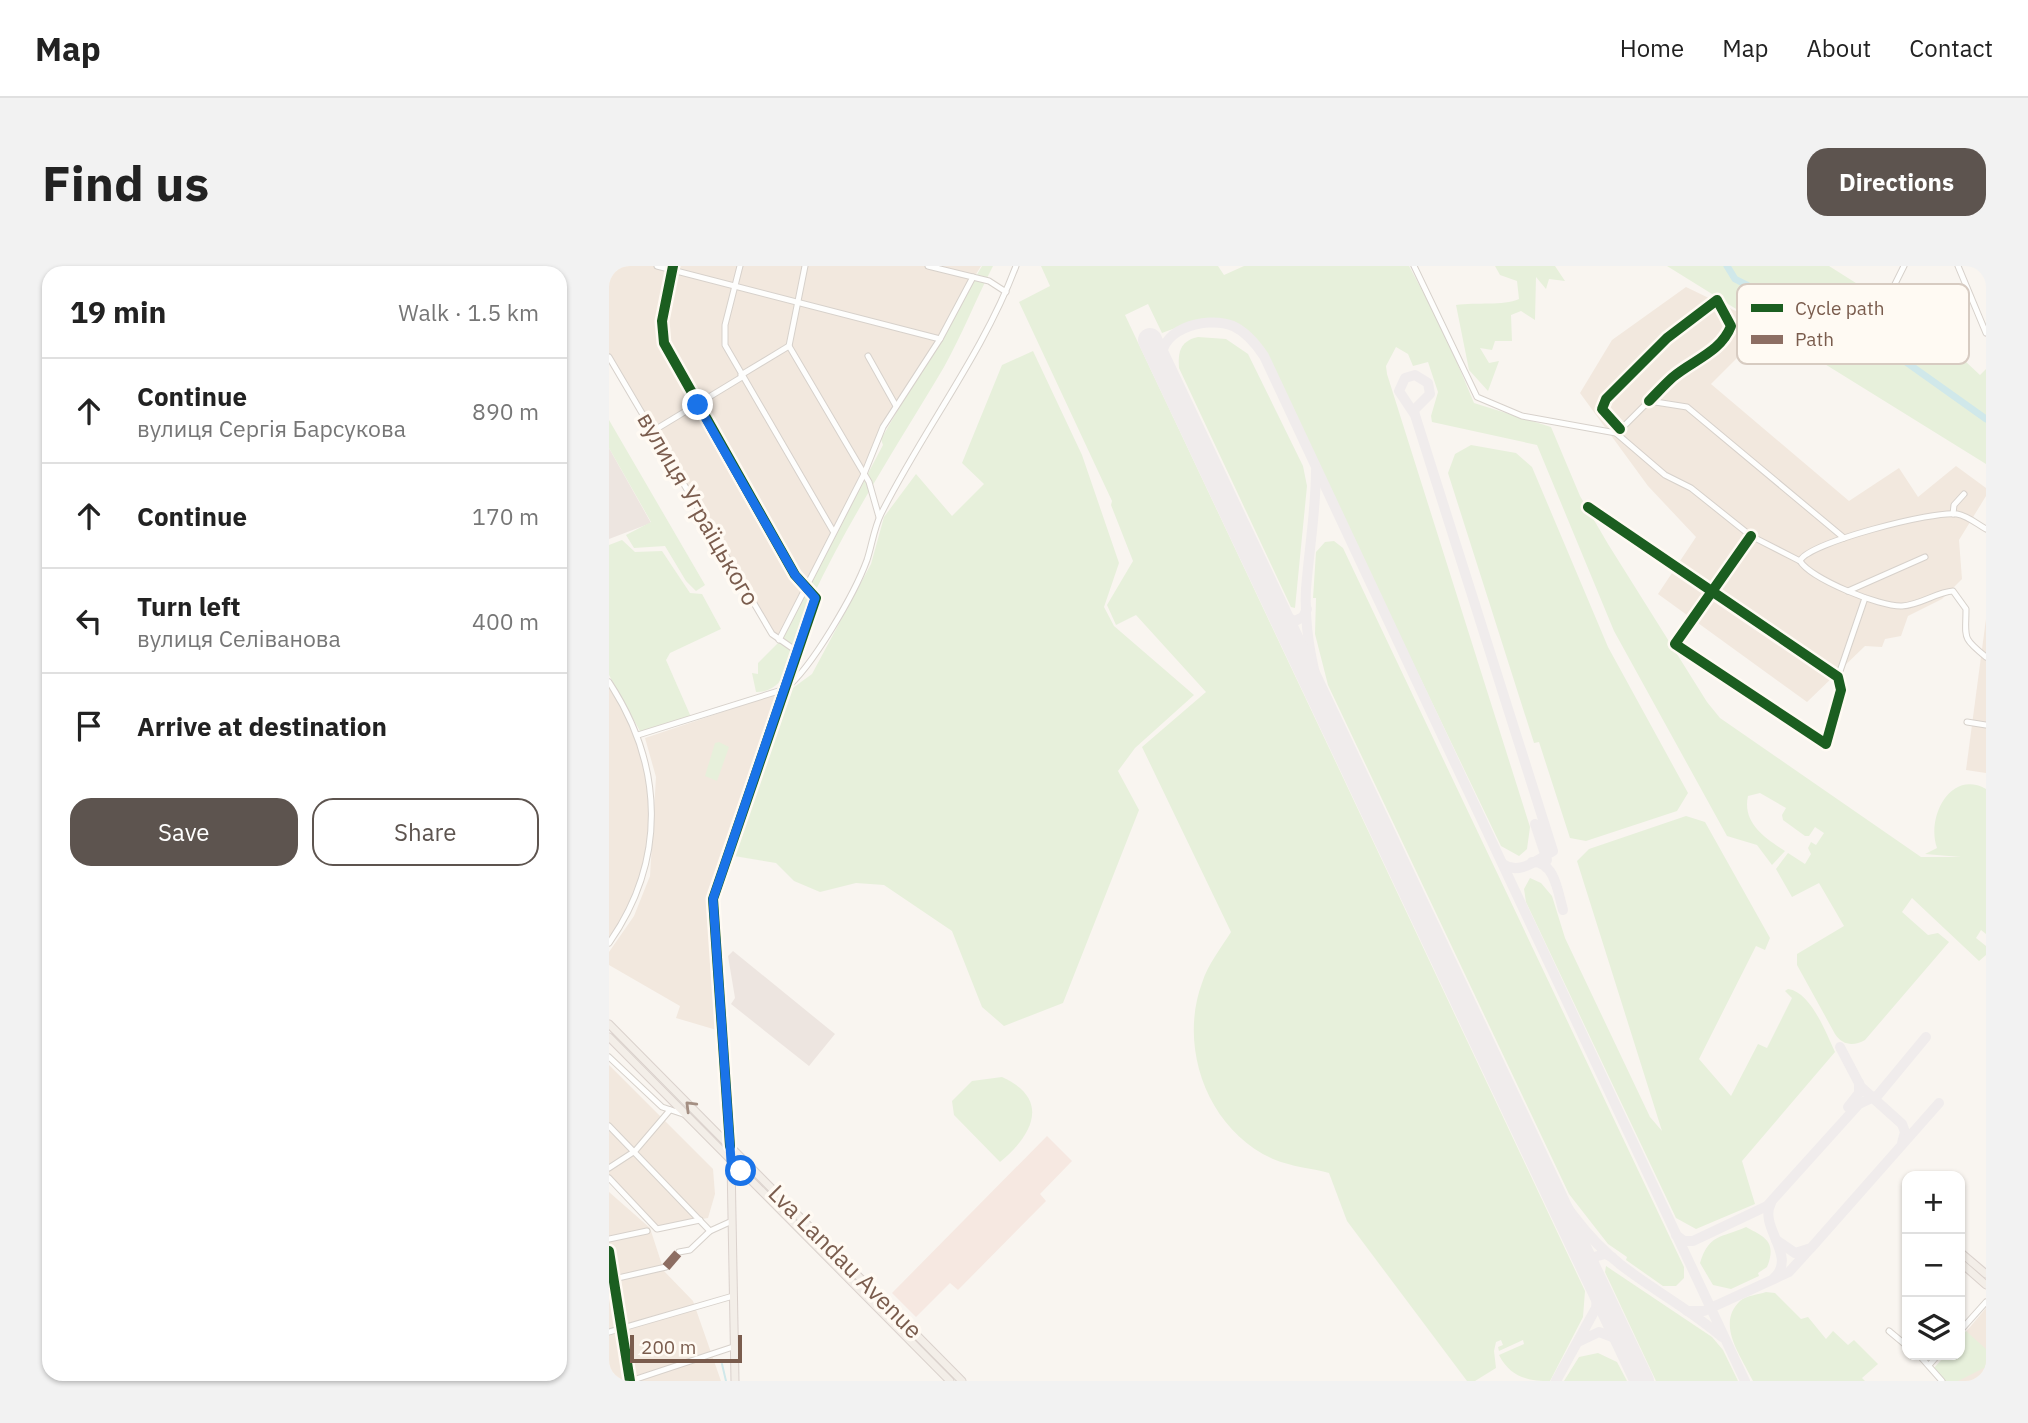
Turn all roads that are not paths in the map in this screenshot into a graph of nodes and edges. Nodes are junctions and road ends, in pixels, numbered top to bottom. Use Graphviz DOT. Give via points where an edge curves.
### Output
graph roads {
  1 [pos="657,266"];
  2 [pos="740,266"];
  3 [pos="805,266"];
  4 [pos="928,266"];
  5 [pos="1016,266"];
  6 [pos="1414,266"];
  7 [pos="1904,266"];
  8 [pos="1958,266"];
  9 [pos="673,268"];
  10 [pos="972,277"];
  11 [pos="1895,284"];
  12 [pos="1966,284"];
  13 [pos="733,286"];
  14 [pos="1006,292"];
  15 [pos="1969,292"];
  16 [pos="796,302"];
  17 [pos="1986,333"];
  18 [pos="940,339"];
  19 [pos="789,346"];
  20 [pos="868,356"];
  21 [pos="609,357"];
  22 [pos="741,376"];
  23 [pos="1649,401"];
  24 [pos="698,405"];
  25 [pos="896,406"];
  26 [pos="653,430"];
  27 [pos="1618,431"];
  28 [pos="863,474"];
  29 [pos="1963,494"];
  30 [pos="1588,507"];
  31 [pos="1953,514"];
  32 [pos="879,517"];
  33 [pos="1986,529"];
  34 [pos="833,531"];
  35 [pos="1751,536"];
  36 [pos="1844,538"];
  37 [pos="1925,557"];
  38 [pos="1800,561"];
  39 [pos="805,586"];
  40 [pos="1713,589"];
  41 [pos="1848,591"];
  42 [pos="1865,598"];
  43 [pos="779,640"];
  44 [pos="797,652"];
  45 [pos="1986,657"];
  46 [pos="1838,677"];
  47 [pos="609,682"];
  48 [pos="785,689"];
  49 [pos="1967,722"];
  50 [pos="1986,725"];
  51 [pos="638,735"];
  52 [pos="609,943"];
  53 [pos="609,1024"];
  54 [pos="609,1037"];
  55 [pos="609,1057"];
  56 [pos="670,1110"];
  57 [pos="685,1114"];
  58 [pos="609,1126"];
  59 [pos="729,1129"];
  60 [pos="719,1135"];
  61 [pos="730,1146"];
  62 [pos="635,1151"];
  63 [pos="731,1161"];
  64 [pos="609,1168"];
  65 [pos="609,1178"];
  66 [pos="790,1207"];
  67 [pos="784,1214"];
  68 [pos="700,1220"];
  69 [pos="732,1221"];
  70 [pos="647,1231"];
  71 [pos="710,1231"];
  72 [pos="609,1239"];
  73 [pos="609,1251"];
  74 [pos="679,1252"];
  75 [pos="1965,1256"];
  76 [pos="666,1266"];
  77 [pos="1965,1266"];
  78 [pos="1986,1274"];
  79 [pos="611,1280"];
  80 [pos="1986,1285"];
  81 [pos="733,1296"];
  82 [pos="1986,1302"];
  83 [pos="1965,1325"];
  84 [pos="621,1328"];
  85 [pos="1889,1331"];
  86 [pos="609,1332"];
  87 [pos="1902,1342"];
  88 [pos="733,1347"];
  89 [pos="1925,1360"];
  90 [pos="1934,1360"];
  91 [pos="1930,1364"];
  92 [pos="630,1381"];
  93 [pos="735,1381"];
  94 [pos="950,1381"];
  95 [pos="962,1381"];
  96 [pos="1942,1381"];
  1 -- 9 [label="street"];
  2 -- 13 [label="street"];
  3 -- 16 [label="street"];
  4 -- 10 [label="street"];
  5 -- 14 [label="street"];
  6 -- 27 [label="street" via="1473,390 1487,403 1511,412"];
  7 -- 11 [label="street"];
  8 -- 12 [label="street"];
  9 -- 13 [label="street"];
  9 -- 24 [label="street" via="661,334"];
  10 -- 14 [label="street"];
  10 -- 18 [label="street"];
  13 -- 16 [label="street"];
  13 -- 22 [label="street" via="723,340"];
  14 -- 32 [label="street"];
  15 -- 17 [label="street"];
  16 -- 18 [label="street"];
  16 -- 19 [label="street"];
  18 -- 25 [label="street"];
  19 -- 22 [label="street"];
  19 -- 28 [label="street"];
  20 -- 25 [label="street"];
  21 -- 26 [label="street, вулиця Уграїцького"];
  22 -- 24 [label="street"];
  22 -- 34 [label="street"];
  23 -- 27 [label="street"];
  23 -- 27 [label="street" via="1727,336 1731,326 1717,300 1667,338 1606,399 1602,409"];
  23 -- 36 [label="street" via="1687,407"];
  24 -- 26 [label="street"];
  24 -- 39 [label="street"];
  25 -- 28 [label="street"];
  26 -- 43 [label="street, вулиця Уграїцького"];
  27 -- 35 [label="street" via="1665,475 1691,488"];
  28 -- 32 [label="street"];
  28 -- 34 [label="street"];
  29 -- 31 [label="street"];
  30 -- 40 [label="street"];
  31 -- 33 [label="street"];
  31 -- 36 [label="street" via="1886,525"];
  32 -- 48 [label="street" via="866,561 816,654 804,673"];
  34 -- 39 [label="street"];
  35 -- 38 [label="street"];
  35 -- 40 [label="street"];
  36 -- 38 [label="street" via="1804,554"];
  37 -- 41 [label="street"];
  38 -- 41 [label="street"];
  39 -- 43 [label="street"];
  39 -- 44 [label="street" via="815,598"];
  40 -- 46 [label="street"];
  40 -- 46 [label="street" via="1675,643 1826,744 1841,690"];
  41 -- 42 [label="street"];
  42 -- 45 [label="street" via="1900,607 1953,591 1966,608 1966,640"];
  42 -- 46 [label="street"];
  43 -- 44 [label="street, вулиця Уграїцького"];
  44 -- 48 [label="street"];
  47 -- 51 [label="street"];
  48 -- 51 [label="street"];
  48 -- 59 [label="street" via="713,899"];
  49 -- 50 [label="street"];
  51 -- 52 [label="street" via="650,777 650,839 637,895"];
  60 -- 53 [label="main road, Lva Landau Avenue, one-way"];
  54 -- 57 [label="main road, Lva Landau Avenue"];
  55 -- 56 [label="street"];
  56 -- 57 [label="street"];
  56 -- 62 [label="street"];
  57 -- 63 [label="main road, Lva Landau Avenue"];
  58 -- 62 [label="street"];
  59 -- 60 [label="main road"];
  59 -- 61 [label="street"];
  60 -- 61 [label="main road, Lva Landau Avenue"];
  61 -- 63 [label="main road"];
  61 -- 66 [label="main road, Lva Landau Avenue"];
  62 -- 64 [label="street"];
  62 -- 68 [label="street"];
  63 -- 67 [label="main road, Lva Landau Avenue"];
  63 -- 69 [label="main road"];
  65 -- 68 [label="street" via="657,1229"];
  66 -- 67 [label="main road"];
  66 -- 95 [label="main road, Lva Landau Avenue"];
  67 -- 94 [label="main road, Lva Landau Avenue"];
  68 -- 71 [label="street"];
  69 -- 71 [label="street"];
  69 -- 81 [label="main road"];
  70 -- 72 [label="street"];
  71 -- 74 [label="street" via="690,1250"];
  73 -- 79 [label="street"];
  75 -- 78 [label="main road"];
  76 -- 79 [label="street"];
  77 -- 80 [label="main road"];
  79 -- 84 [label="street"];
  81 -- 84 [label="street"];
  81 -- 88 [label="main road"];
  82 -- 83 [label="street"];
  84 -- 86 [label="street"];
  84 -- 92 [label="street"];
  85 -- 87 [label="street"];
  88 -- 92 [label="street"];
  88 -- 93 [label="main road"];
  89 -- 91 [label="street"];
  90 -- 91 [label="street"];
  91 -- 96 [label="street"];
}
